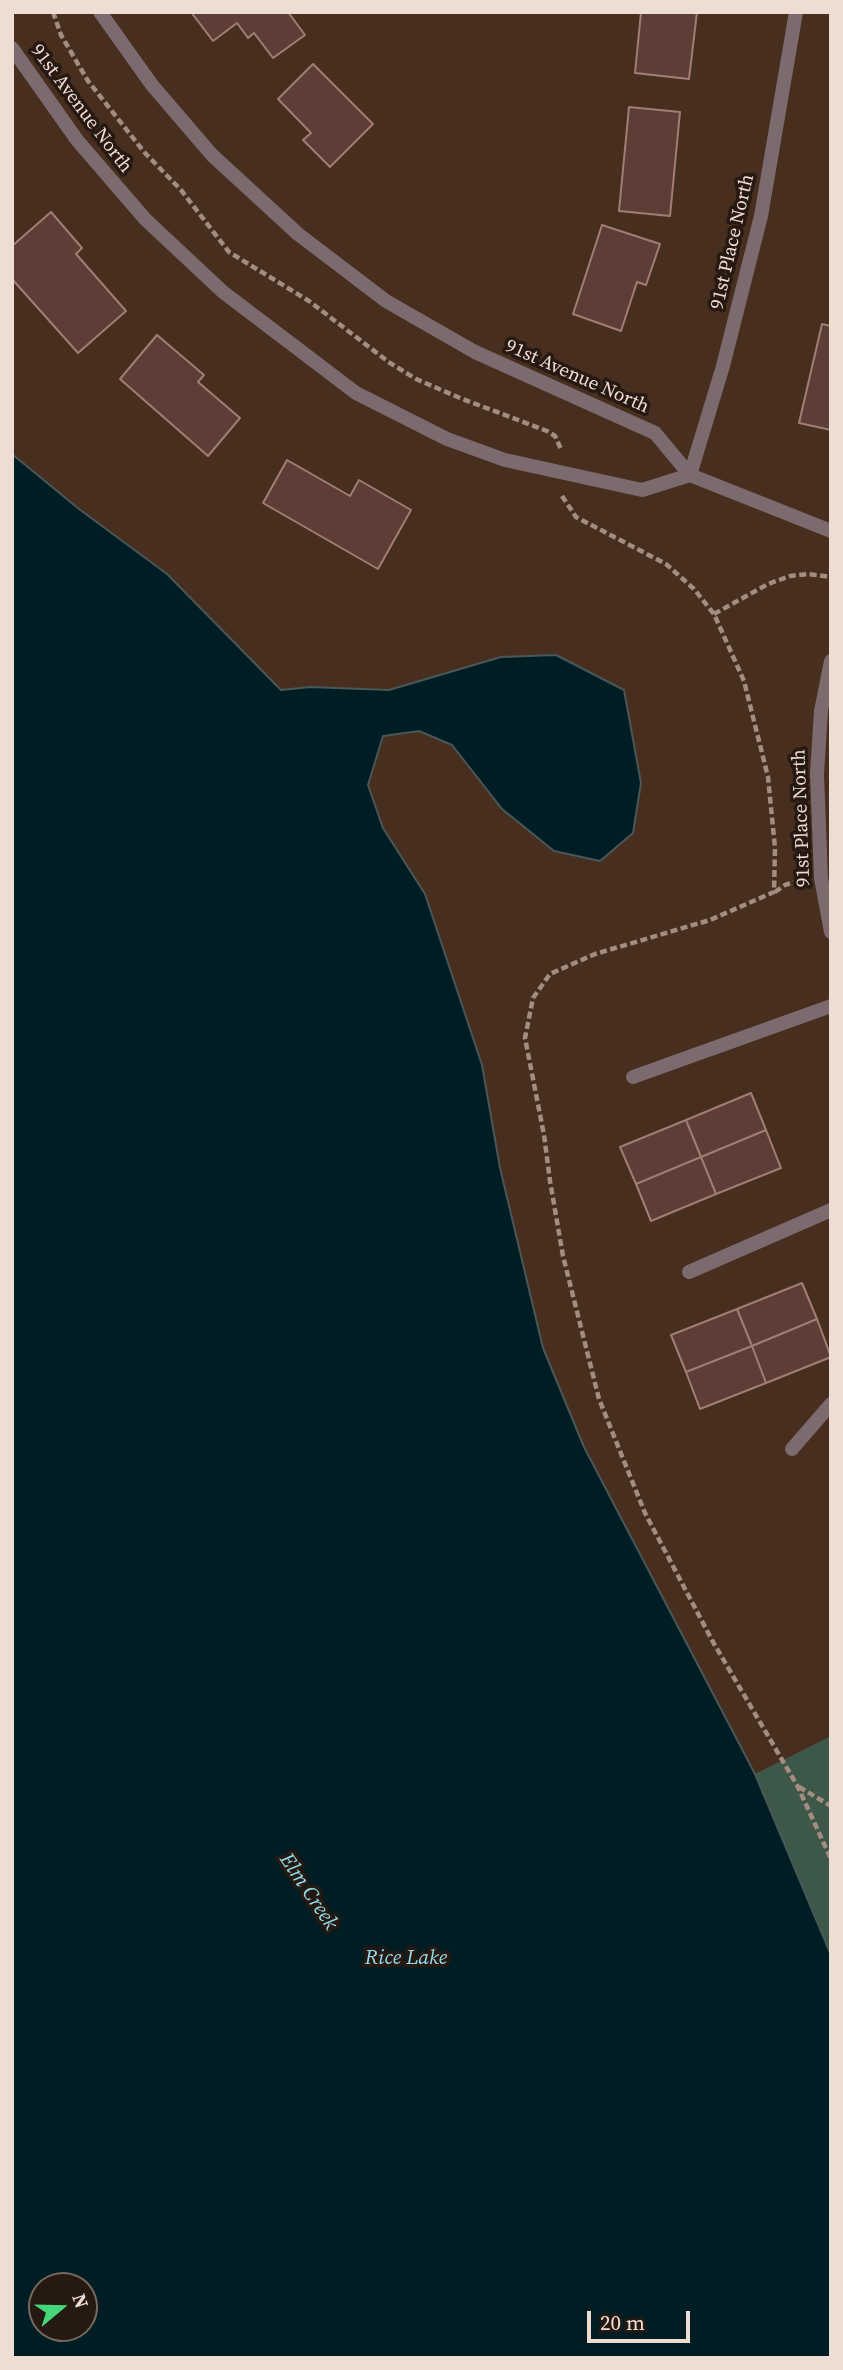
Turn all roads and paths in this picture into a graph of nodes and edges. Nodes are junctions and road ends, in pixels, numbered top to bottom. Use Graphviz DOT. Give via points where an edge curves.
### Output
graph roads {
  1 [pos="53,12"];
  2 [pos="100,12"];
  3 [pos="796,12"];
  4 [pos="12,48"];
  5 [pos="562,457"];
  6 [pos="690,475"];
  7 [pos="561,488"];
  8 [pos="831,531"];
  9 [pos="831,577"];
  10 [pos="714,614"];
  11 [pos="831,661"];
  12 [pos="824,813"];
  13 [pos="831,932"];
  14 [pos="831,1006"];
  15 [pos="633,1077"];
  16 [pos="831,1210"];
  17 [pos="689,1272"];
  18 [pos="831,1404"];
  19 [pos="792,1449"];
  20 [pos="798,1787"];
  21 [pos="831,1806"];
  22 [pos="831,1859"];
  1 -- 5 [label="path" via="88,81 229,252 291,289 416,379 547,431 561,446"];
  2 -- 6 [label="street, 91st Avenue North" via="152,85 212,155 298,234 386,300 475,352 655,433"];
  3 -- 6 [label="street, 91st Place North" via="761,216"];
  4 -- 6 [label="street, 91st Avenue North" via="76,140 145,219 223,292 356,393 447,439 539,469 642,490"];
  6 -- 8 [label="street"];
  7 -- 10 [label="path" via="562,498 576,517 666,564"];
  9 -- 10 [label="path" via="790,576"];
  10 -- 20 [label="path" via="744,681 768,777 774,892 709,920 595,954 550,974 533,998 525,1038 563,1256 599,1399 645,1513 713,1642"];
  11 -- 12 [label="street, 91st Place North" via="821,710"];
  12 -- 13 [label="street, 91st Place North" via="821,878"];
  14 -- 15 [label="street"];
  16 -- 17 [label="street"];
  18 -- 19 [label="street"];
  20 -- 21 [label="path"];
  20 -- 22 [label="path"];
}
